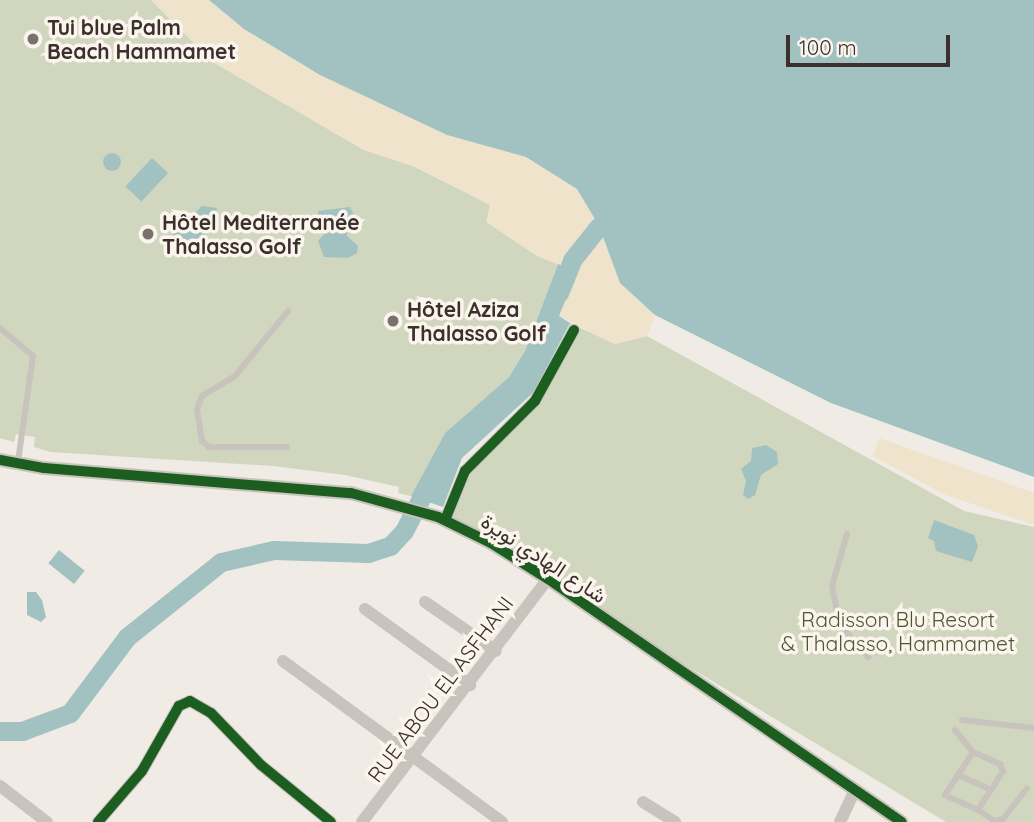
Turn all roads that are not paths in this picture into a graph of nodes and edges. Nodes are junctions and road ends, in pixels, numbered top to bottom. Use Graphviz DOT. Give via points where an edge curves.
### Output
graph roads {
  1 [pos="288,310"];
  2 [pos="0,328"];
  3 [pos="574,330"];
  4 [pos="287,447"];
  5 [pos="0,460"];
  6 [pos="18,464"];
  7 [pos="441,519"];
  8 [pos="848,534"];
  9 [pos="548,579"];
  10 [pos="425,601"];
  11 [pos="365,609"];
  12 [pos="496,652"];
  13 [pos="868,657"];
  14 [pos="283,661"];
  15 [pos="470,685"];
  16 [pos="962,720"];
  17 [pos="1034,728"];
  18 [pos="955,730"];
  19 [pos="973,751"];
  20 [pos="415,755"];
  21 [pos="958,775"];
  22 [pos="0,786"];
  23 [pos="1027,788"];
  24 [pos="991,790"];
  25 [pos="854,792"];
  26 [pos="643,802"];
  27 [pos="978,810"];
  28 [pos="47,822"];
  29 [pos="98,822"];
  30 [pos="331,822"];
  31 [pos="362,822"];
  32 [pos="502,822"];
  33 [pos="675,822"];
  34 [pos="840,822"];
  35 [pos="902,822"];
  1 -- 4 [label="lane" via="235,376 202,396 197,409 202,441 209,447"];
  2 -- 6 [label="lane" via="33,356"];
  3 -- 7 [label="street" via="536,401 466,471"];
  5 -- 6 [label="street, شارع الهادي نويرة"];
  6 -- 7 [label="street, شارع الهادي نويرة" via="299,487 388,502"];
  7 -- 9 [label="street, شارع الهادي نويرة"];
  8 -- 13 [label="lane" via="832,586 839,623"];
  9 -- 12 [label="street, RUE ABOU EL ASFHANI"];
  9 -- 25 [label="street, شارع الهادي نويرة"];
  10 -- 12 [label="street"];
  11 -- 15 [label="street"];
  12 -- 15 [label="street, RUE ABOU EL ASFHANI"];
  14 -- 20 [label="street"];
  15 -- 20 [label="street, RUE ABOU EL ASFHANI"];
  16 -- 17 [label="lane"];
  18 -- 19 [label="lane"];
  19 -- 21 [label="lane"];
  19 -- 24 [label="lane" via="1000,764 1003,771"];
  20 -- 31 [label="street, RUE ABOU EL ASFHANI"];
  20 -- 32 [label="street"];
  21 -- 24 [label="lane"];
  21 -- 27 [label="lane" via="945,795"];
  22 -- 28 [label="street"];
  23 -- 27 [label="lane" via="1003,819 995,821"];
  24 -- 27 [label="lane"];
  25 -- 34 [label="street"];
  25 -- 35 [label="street, شارع الهادي نويرة"];
  26 -- 33 [label="street"];
  29 -- 30 [label="street" via="142,771 179,706 190,701 211,713 261,765"];
}
